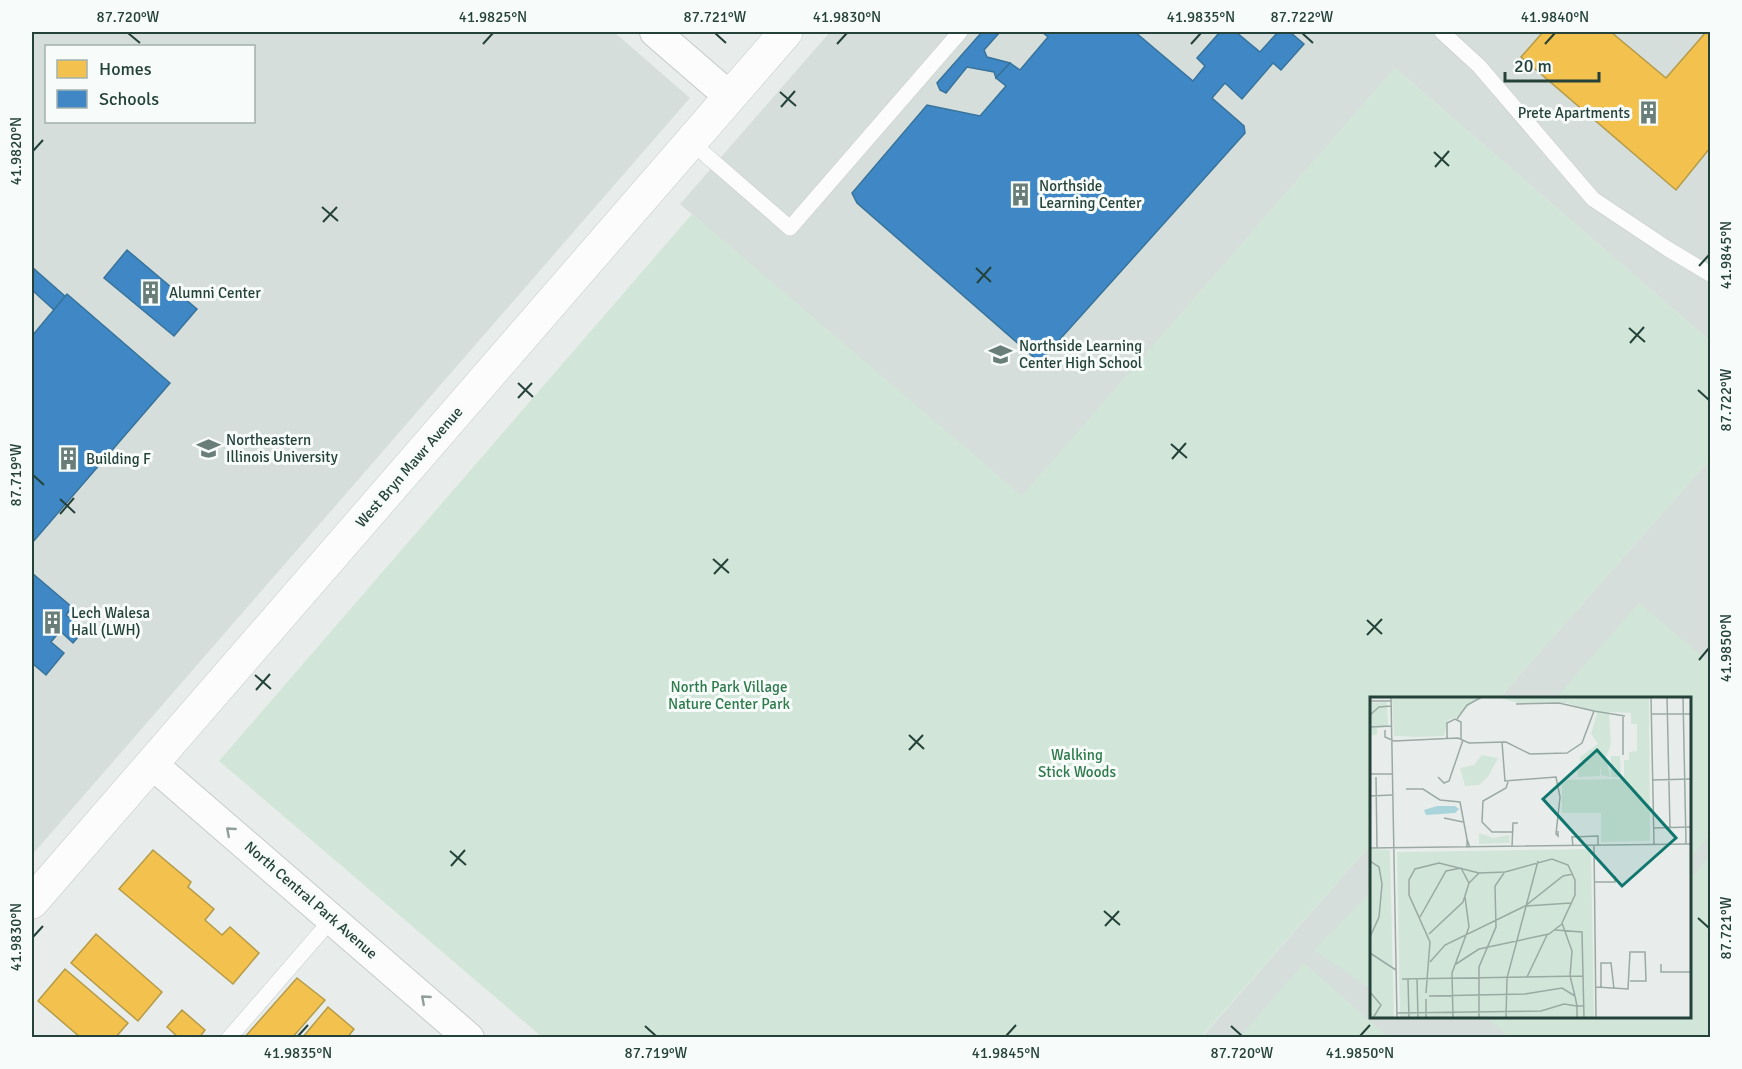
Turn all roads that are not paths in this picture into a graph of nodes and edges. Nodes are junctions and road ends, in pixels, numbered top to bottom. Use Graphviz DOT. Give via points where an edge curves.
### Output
graph roads {
  1 [pos="655,32"];
  2 [pos="786,32"];
  3 [pos="960,32"];
  4 [pos="1442,32"];
  5 [pos="730,97"];
  6 [pos="691,142"];
  7 [pos="1710,274"];
  8 [pos="152,764"];
  9 [pos="32,902"];
  10 [pos="333,919"];
  11 [pos="230,1038"];
  12 [pos="469,1038"];
  1 -- 5 [label="street"];
  2 -- 5 [label="street, West Bryn Mawr Avenue"];
  3 -- 6 [label="lane" via="790,228"];
  4 -- 7 [label="lane" via="1479,66 1593,199"];
  5 -- 6 [label="street, West Bryn Mawr Avenue"];
  6 -- 8 [label="street, West Bryn Mawr Avenue"];
  8 -- 9 [label="street, West Bryn Mawr Avenue"];
  10 -- 8 [label="street, North Central Park Avenue, one-way"];
  10 -- 11 [label="lane"];
  12 -- 10 [label="street, North Central Park Avenue, one-way"];
}
